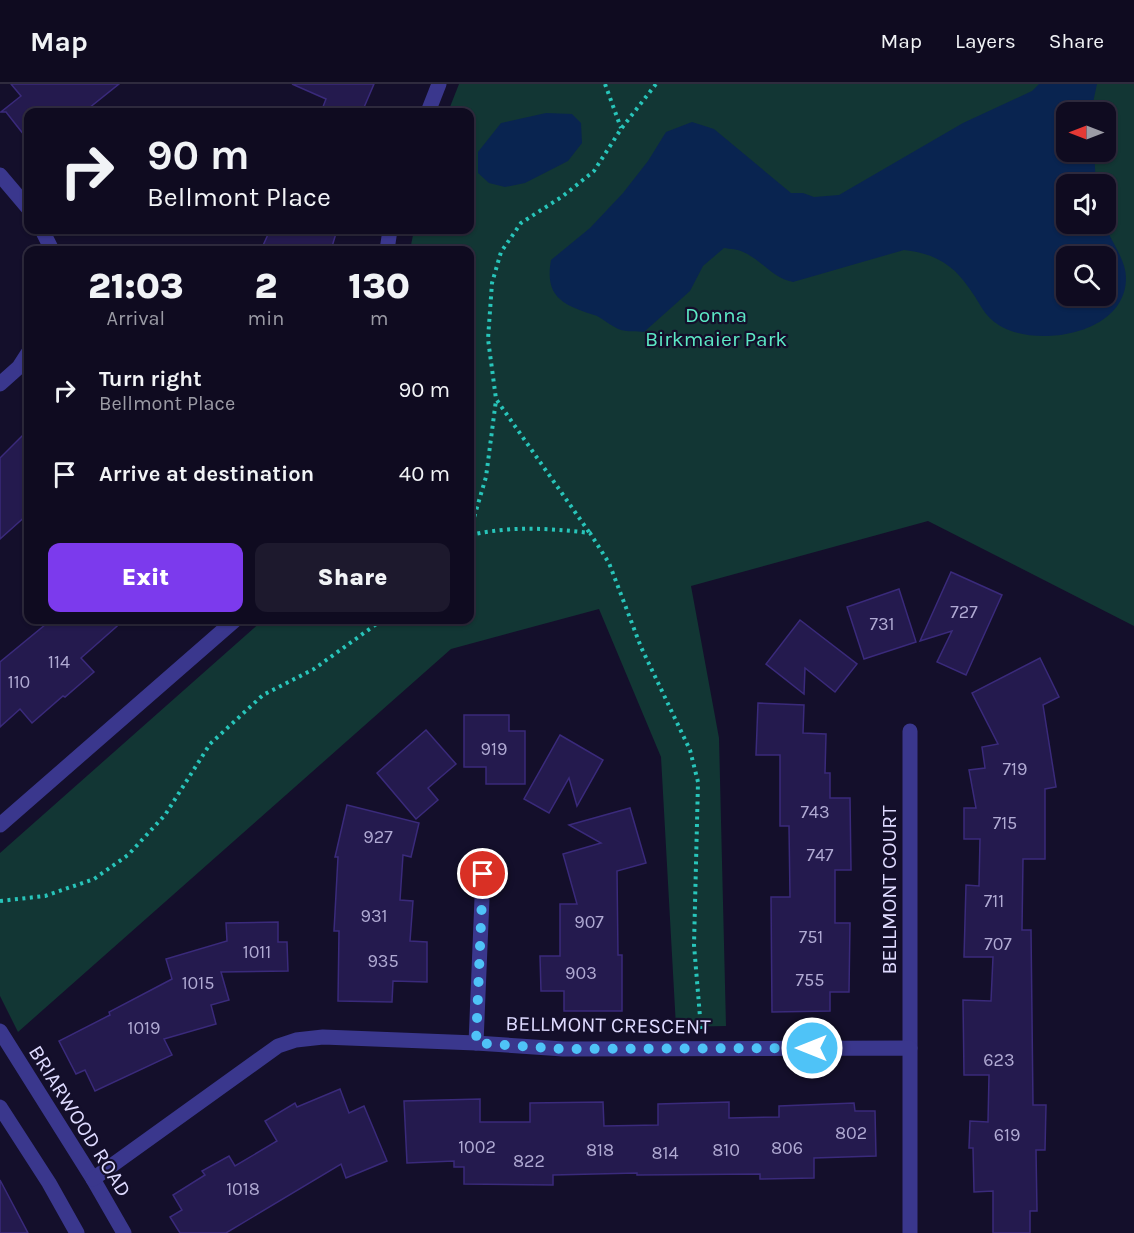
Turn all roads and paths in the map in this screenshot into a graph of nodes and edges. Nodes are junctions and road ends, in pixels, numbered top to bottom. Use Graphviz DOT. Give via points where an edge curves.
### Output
graph roads {
  1 [pos="439,84"];
  2 [pos="605,84"];
  3 [pos="656,84"];
  4 [pos="430,108"];
  5 [pos="621,129"];
  6 [pos="0,176"];
  7 [pos="24,203"];
  8 [pos="24,359"];
  9 [pos="0,384"];
  10 [pos="496,399"];
  11 [pos="474,519"];
  12 [pos="474,532"];
  13 [pos="590,533"];
  14 [pos="230,624"];
  15 [pos="376,624"];
  16 [pos="910,731"];
  17 [pos="0,825"];
  18 [pos="483,874"];
  19 [pos="0,901"];
  20 [pos="701,1029"];
  21 [pos="1,1037"];
  22 [pos="476,1043"];
  23 [pos="910,1048"];
  24 [pos="0,1107"];
  25 [pos="93,1179"];
  26 [pos="77,1233"];
  27 [pos="124,1233"];
  28 [pos="910,1233"];
  1 -- 4 [label="street"];
  2 -- 5 [label="path"];
  3 -- 5 [label="path"];
  5 -- 10 [label="path" via="594,171 521,223 501,252 492,283 488,339"];
  6 -- 7 [label="street"];
  8 -- 9 [label="street"];
  10 -- 11 [label="path" via="486,477"];
  10 -- 13 [label="path"];
  12 -- 13 [label="path" via="546,528"];
  13 -- 20 [label="path" via="609,563 641,647 690,750 698,782 694,945"];
  14 -- 17 [label="street"];
  15 -- 19 [label="path" via="314,669 263,695 210,744 165,815 128,855 94,879 45,896"];
  16 -- 23 [label="street, BELLMONT COURT"];
  18 -- 22 [label="street"];
  21 -- 25 [label="street, BRIARWOOD ROAD"];
  22 -- 23 [label="street, BELLMONT CRESCENT" via="562,1049"];
  22 -- 25 [label="street, BELLMONT CRESCENT" via="323,1037 278,1046"];
  23 -- 28 [label="street"];
  24 -- 26 [label="street"];
  25 -- 27 [label="street, BRIARWOOD ROAD"];
}
